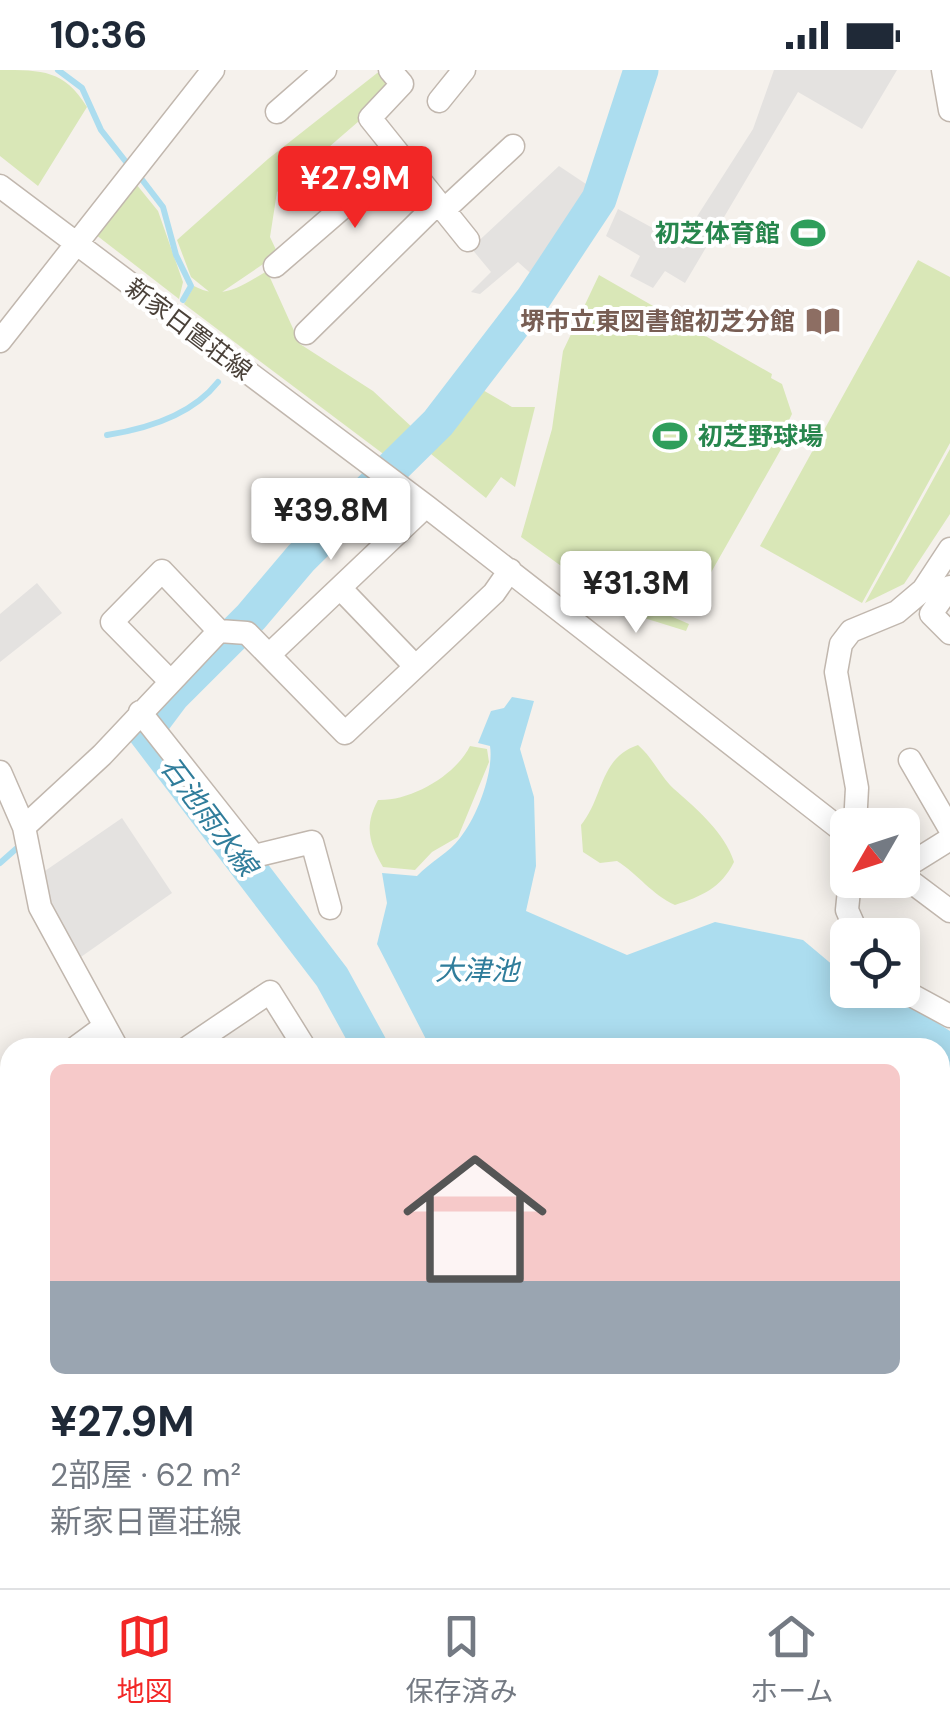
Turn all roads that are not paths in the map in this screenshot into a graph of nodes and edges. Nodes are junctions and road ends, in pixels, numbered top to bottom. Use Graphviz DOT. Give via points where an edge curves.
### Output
graph roads {
  1 [pos="212,70"];
  2 [pos="326,70"];
  3 [pos="464,70"];
  4 [pos="943,70"];
  5 [pos="393,71"];
  6 [pos="439,101"];
  7 [pos="950,110"];
  8 [pos="277,112"];
  9 [pos="513,146"];
  10 [pos="401,157"];
  11 [pos="0,186"];
  12 [pos="441,206"];
  13 [pos="468,240"];
  14 [pos="76,244"];
  15 [pos="274,266"];
  16 [pos="306,334"];
  17 [pos="0,341"];
  18 [pos="426,506"];
  19 [pos="950,548"];
  20 [pos="510,570"];
  21 [pos="950,587"];
  22 [pos="342,589"];
  23 [pos="233,632"];
  24 [pos="950,633"];
  25 [pos="270,654"];
  26 [pos="415,666"];
  27 [pos="170,681"];
  28 [pos="140,712"];
  29 [pos="910,760"];
  30 [pos="0,772"];
  31 [pos="942,794"];
  32 [pos="856,808"];
  33 [pos="830,821"];
  34 [pos="24,826"];
  35 [pos="950,829"];
  36 [pos="950,839"];
  37 [pos="920,860"];
  38 [pos="920,886"];
  39 [pos="330,908"];
  40 [pos="950,910"];
  41 [pos="920,1000"];
  42 [pos="950,1016"];
  43 [pos="105,1026"];
  44 [pos="89,1038"];
  45 [pos="112,1038"];
  46 [pos="210,1038"];
  47 [pos="299,1038"];
  1 -- 14 [label="street"];
  2 -- 8 [label="street"];
  3 -- 6 [label="street"];
  4 -- 7 [label="street"];
  5 -- 10 [label="street" via="402,84 370,118"];
  9 -- 12 [label="street"];
  10 -- 12 [label="street"];
  10 -- 15 [label="street"];
  11 -- 14 [label="street, 新家日置荘線"];
  12 -- 13 [label="street"];
  12 -- 16 [label="street"];
  14 -- 17 [label="street"];
  14 -- 18 [label="street, 新家日置荘線"];
  18 -- 20 [label="street, 新家日置荘線"];
  18 -- 22 [label="street"];
  19 -- 32 [label="street" via="923,590 841,644 836,672"];
  20 -- 26 [label="street" via="494,594"];
  20 -- 33 [label="street, 新家日置荘線"];
  21 -- 24 [label="street" via="931,614"];
  22 -- 25 [label="street"];
  22 -- 26 [label="street"];
  23 -- 25 [label="street"];
  23 -- 27 [label="street"];
  23 -- 27 [label="street" via="162,571 112,622"];
  25 -- 26 [label="street" via="345,733"];
  27 -- 28 [label="street"];
  28 -- 34 [label="street"];
  28 -- 39 [label="street" via="254,856 312,842"];
  29 -- 31 [label="street"];
  30 -- 34 [label="street"];
  31 -- 35 [label="street"];
  34 -- 43 [label="street" via="40,907"];
  36 -- 37 [label="street"];
  38 -- 40 [label="street"];
  41 -- 42 [label="street"];
  43 -- 44 [label="street"];
  43 -- 45 [label="street"];
  46 -- 47 [label="street" via="270,992"];
}
